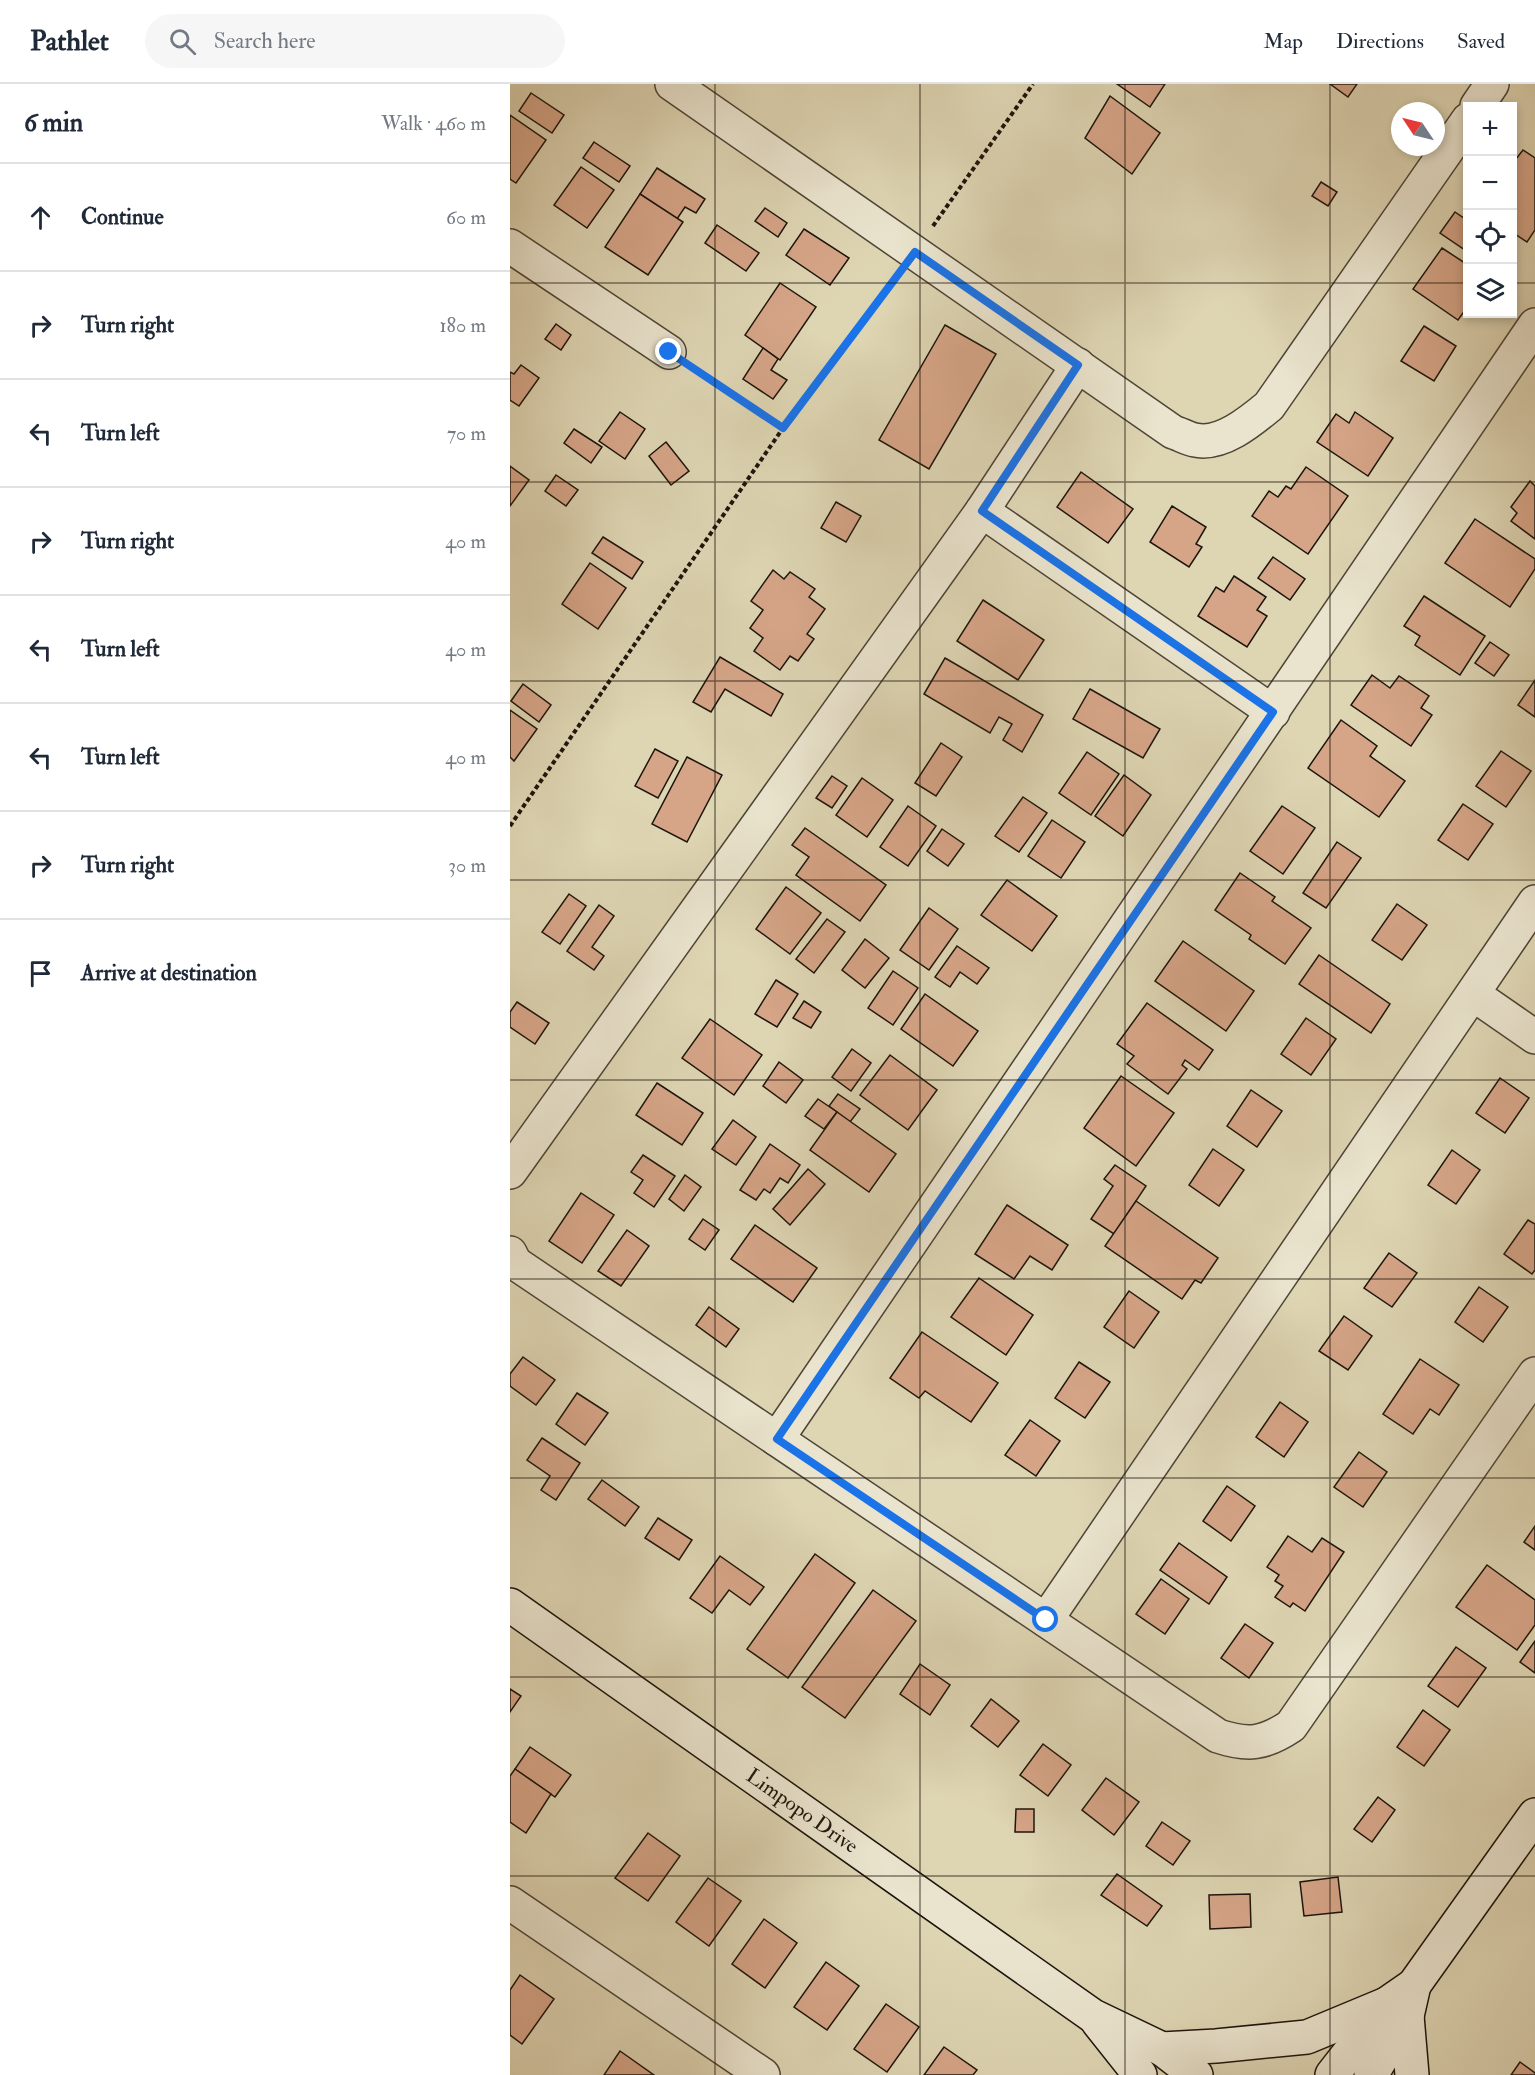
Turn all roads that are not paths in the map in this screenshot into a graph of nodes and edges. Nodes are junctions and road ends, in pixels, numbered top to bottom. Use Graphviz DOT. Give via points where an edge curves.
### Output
graph roads {
  1 [pos="672,84"];
  2 [pos="1492,84"];
  3 [pos="1480,102"];
  4 [pos="1463,126"];
  5 [pos="510,246"];
  6 [pos="1535,325"];
  7 [pos="669,352"];
  8 [pos="1078,365"];
  9 [pos="982,511"];
  10 [pos="1273,712"];
  11 [pos="1535,902"];
  12 [pos="1473,994"];
  13 [pos="1535,1037"];
  14 [pos="510,1172"];
  15 [pos="510,1252"];
  16 [pos="1535,1374"];
  17 [pos="777,1439"];
  18 [pos="510,1605"];
  19 [pos="1046,1620"];
  20 [pos="1535,1815"];
  21 [pos="510,1903"];
  22 [pos="1403,2001"];
  23 [pos="1093,2016"];
  24 [pos="1162,2049"];
  25 [pos="755,2073"];
  26 [pos="1140,2075"];
  27 [pos="1196,2075"];
  28 [pos="1332,2075"];
  29 [pos="1371,2075"];
  30 [pos="1412,2075"];
  1 -- 8 [label="street"];
  2 -- 3 [label="street"];
  4 -- 8 [label="street" via="1269,406 1244,427 1197,441 1173,432"];
  5 -- 7 [label="street"];
  6 -- 10 [label="street"];
  8 -- 9 [label="street"];
  9 -- 10 [label="street"];
  9 -- 14 [label="street"];
  10 -- 17 [label="street"];
  11 -- 12 [label="street"];
  12 -- 13 [label="street"];
  12 -- 19 [label="street"];
  15 -- 17 [label="street" via="516,1263"];
  16 -- 19 [label="street" via="1291,1726 1273,1738 1255,1743 1218,1736"];
  17 -- 19 [label="street"];
  18 -- 23 [label="street, Limpopo Drive"];
  20 -- 22 [label="street"];
  21 -- 25 [label="street"];
  22 -- 24 [label="street" via="1307,2037"];
  22 -- 28 [label="street"];
  22 -- 29 [label="street"];
  22 -- 30 [label="street"];
  23 -- 24 [label="street, Limpopo Drive"];
  23 -- 26 [label="street, Limpopo Drive"];
  24 -- 27 [label="street, Limpopo Drive"];
}
